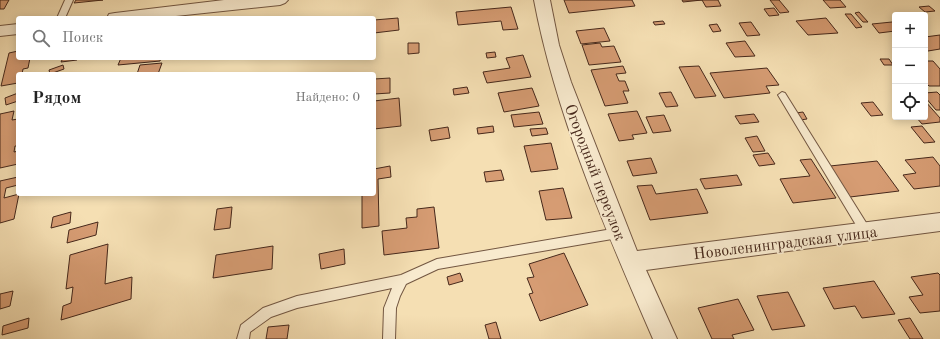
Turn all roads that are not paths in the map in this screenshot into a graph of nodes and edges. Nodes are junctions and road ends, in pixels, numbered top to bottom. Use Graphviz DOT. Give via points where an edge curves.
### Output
graph roads {
  1 [pos="69,0"];
  2 [pos="280,0"];
  3 [pos="542,0"];
  4 [pos="62,16"];
  5 [pos="132,16"];
  6 [pos="16,29"];
  7 [pos="0,31"];
  8 [pos="782,95"];
  9 [pos="940,222"];
  10 [pos="866,232"];
  11 [pos="618,233"];
  12 [pos="631,262"];
  13 [pos="402,280"];
  14 [pos="243,339"];
  15 [pos="389,339"];
  16 [pos="665,339"];
  1 -- 4 [label="lane"];
  2 -- 5 [label="street"];
  3 -- 11 [label="street, Огородный переулок" via="562,82"];
  6 -- 7 [label="street"];
  8 -- 10 [label="lane" via="817,156"];
  9 -- 10 [label="street, Новоленинградская улица"];
  10 -- 12 [label="street, Новоленинградская улица"];
  11 -- 12 [label="street, Огородный переулок"];
  11 -- 13 [label="lane" via="437,264"];
  12 -- 16 [label="street, Огородный переулок"];
  13 -- 14 [label="lane" via="297,302 267,312 245,329"];
  13 -- 15 [label="lane" via="389,310"];
}
